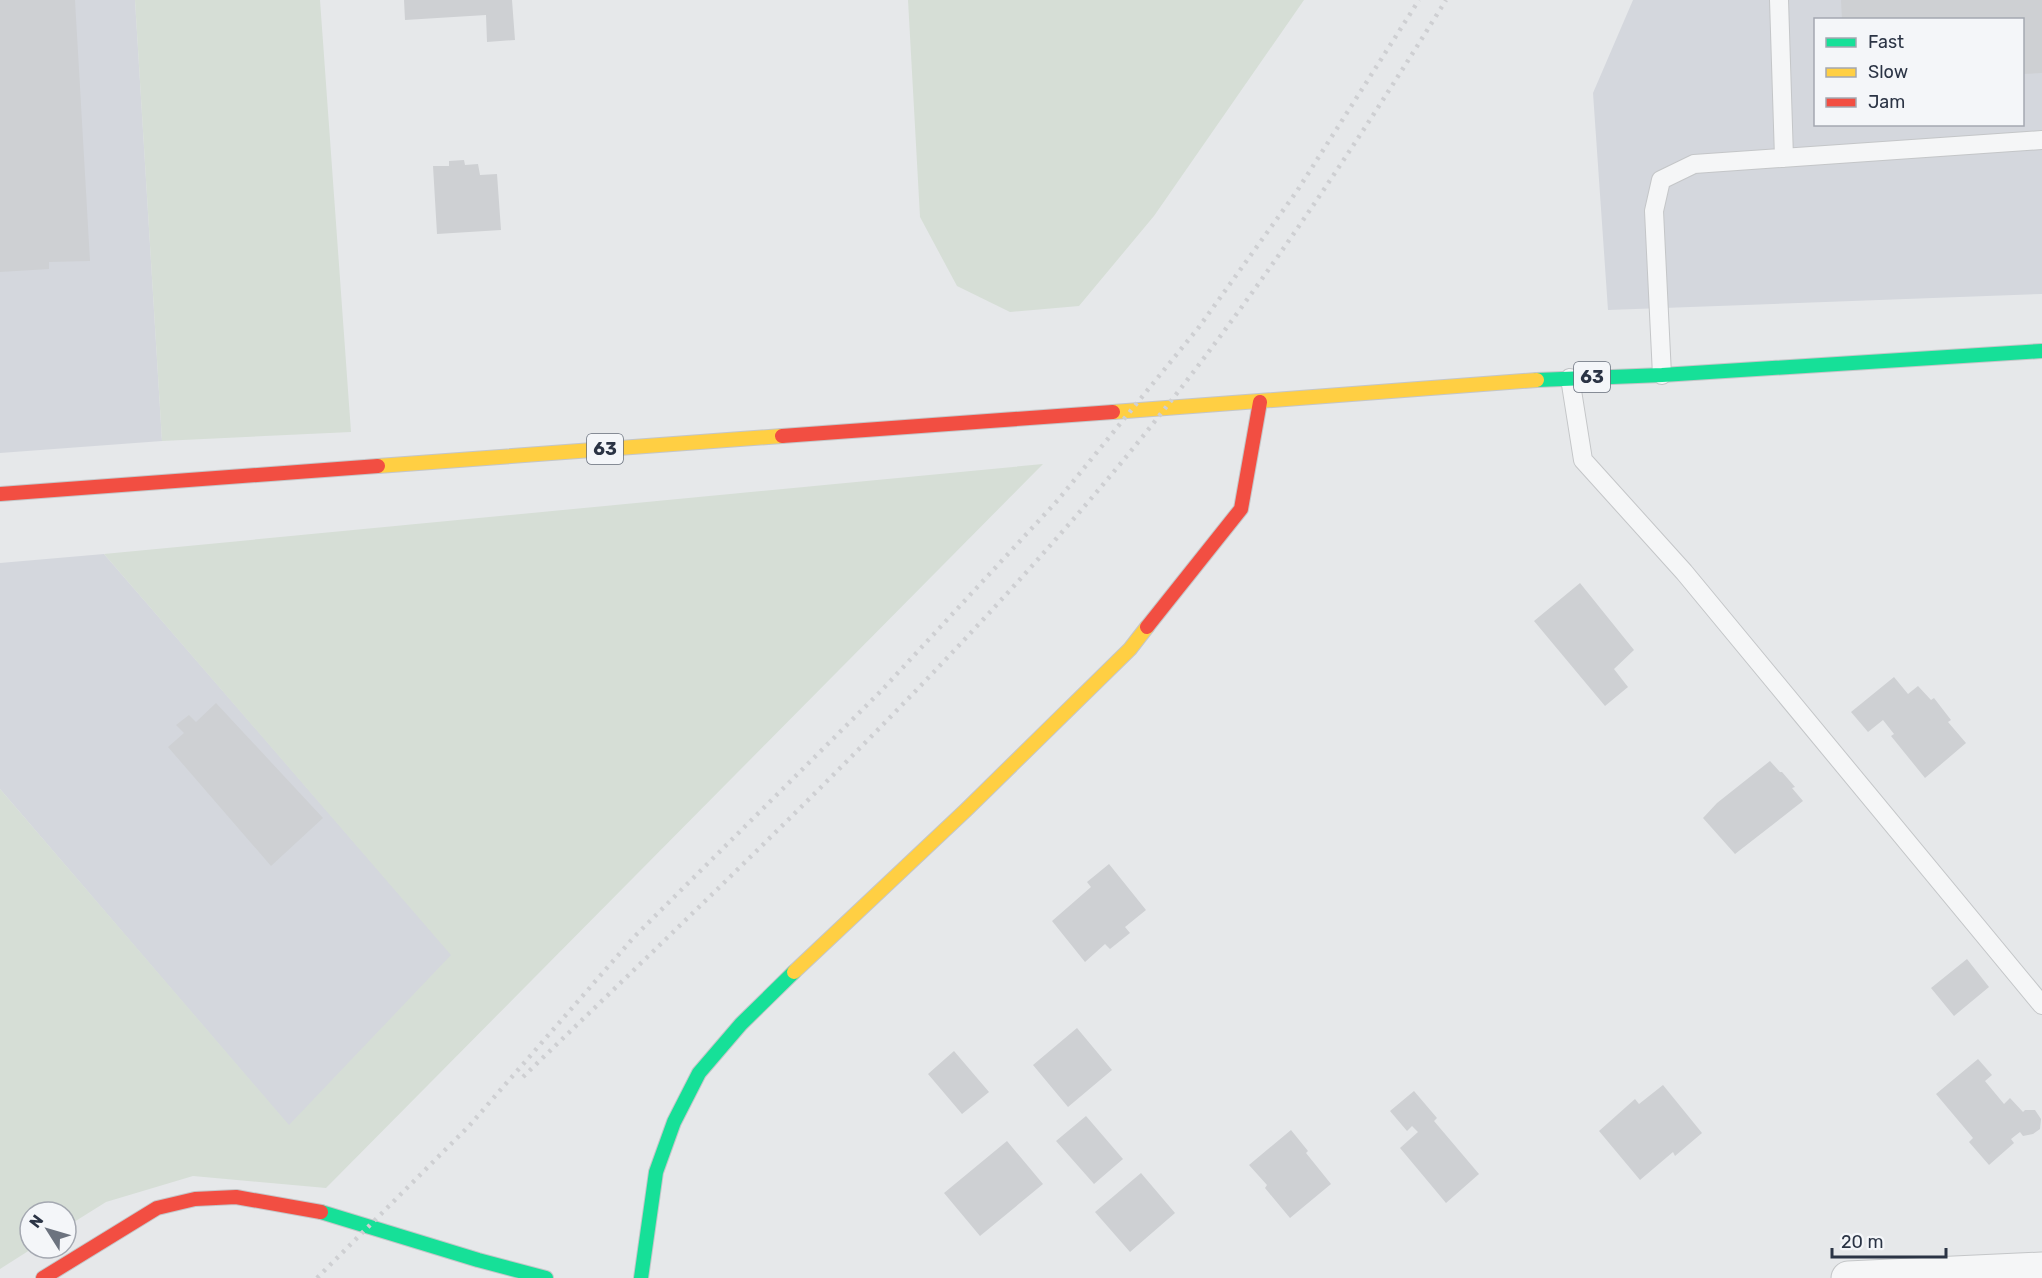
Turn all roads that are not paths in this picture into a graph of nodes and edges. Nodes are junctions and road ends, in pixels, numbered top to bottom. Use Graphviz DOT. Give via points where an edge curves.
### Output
graph roads {
  1 [pos="1779,0"];
  2 [pos="2042,140"];
  3 [pos="1784,158"];
  4 [pos="2042,351"];
  5 [pos="1662,375"];
  6 [pos="1570,378"];
  7 [pos="1260,402"];
  8 [pos="0,494"];
  9 [pos="2042,1005"];
  10 [pos="2042,1269"];
  11 [pos="43,1278"];
  12 [pos="546,1278"];
  13 [pos="641,1278"];
  14 [pos="1848,1278"];
  1 -- 3 [label="lane"];
  2 -- 3 [label="lane"];
  3 -- 5 [label="lane" via="1694,164 1661,180 1654,211"];
  4 -- 5 [label="main road, 63"];
  5 -- 6 [label="main road, 63"];
  6 -- 7 [label="main road, 63"];
  6 -- 9 [label="lane" via="1583,460 1684,572"];
  7 -- 8 [label="main road, 63"];
  7 -- 13 [label="main road" via="1241,509 1130,649 741,1024 699,1073 674,1122 656,1172"];
  10 -- 14 [label="street"];
  11 -- 12 [label="main road" via="157,1208 195,1199 236,1197 318,1211"];
}
